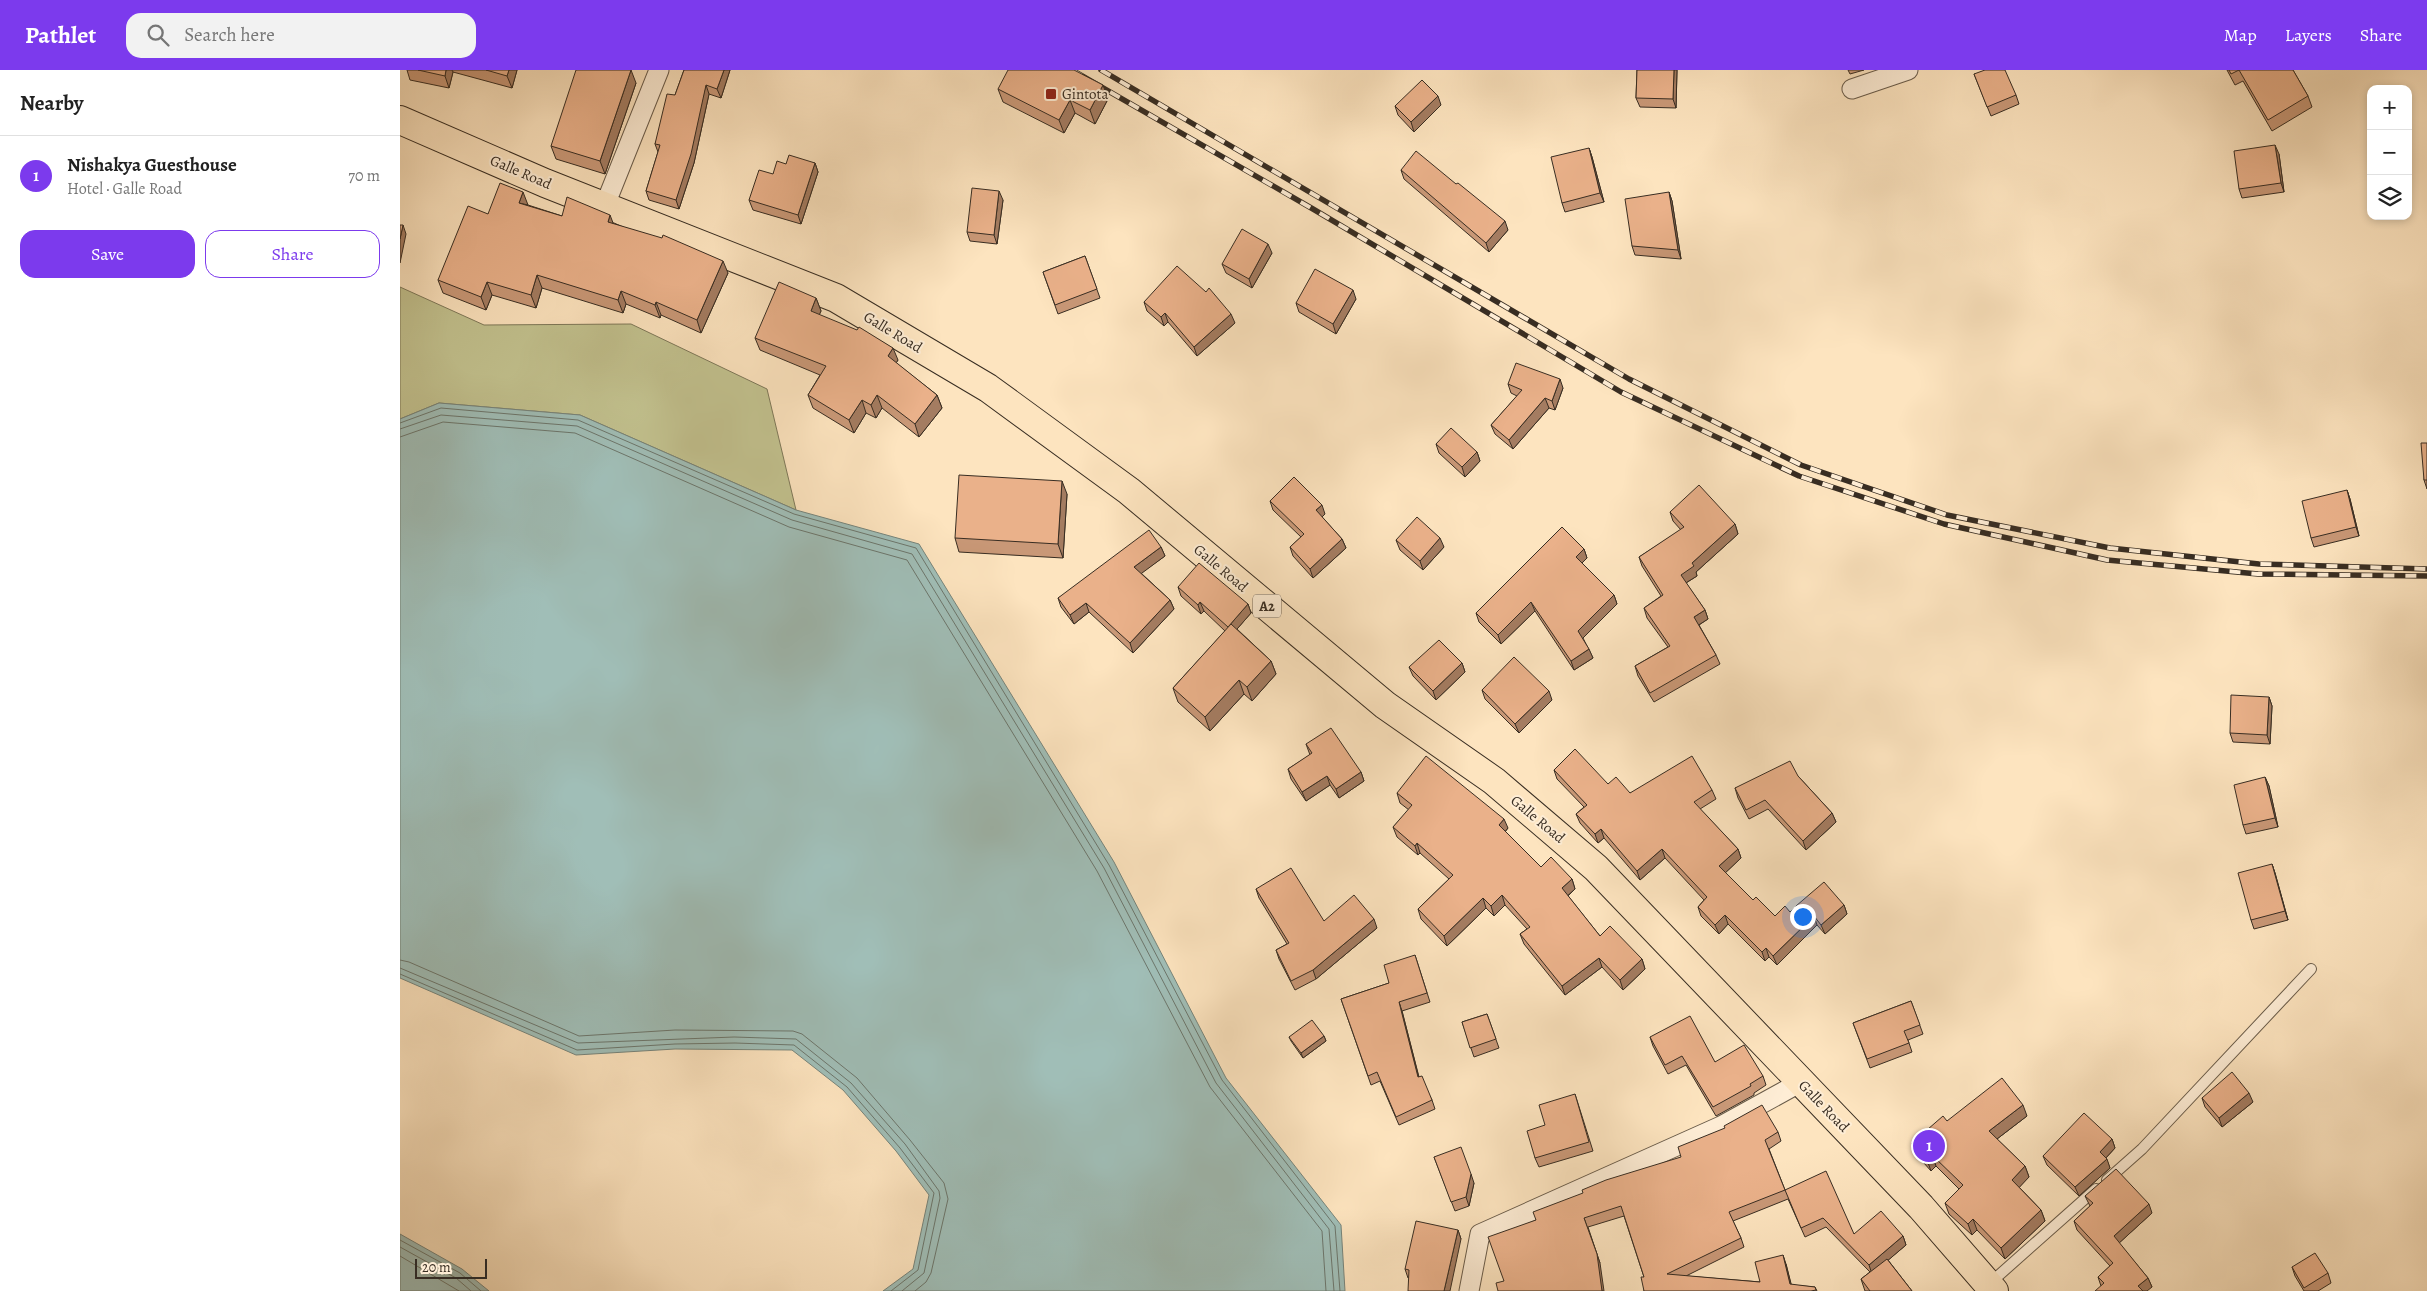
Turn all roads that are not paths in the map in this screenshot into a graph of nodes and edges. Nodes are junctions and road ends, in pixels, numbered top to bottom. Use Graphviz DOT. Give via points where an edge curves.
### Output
graph roads {
  1 [pos="659,70"];
  2 [pos="1908,70"];
  3 [pos="1852,89"];
  4 [pos="400,120"];
  5 [pos="605,205"];
  6 [pos="2311,969"];
  7 [pos="1801,1082"];
  8 [pos="1991,1288"];
  9 [pos="1469,1291"];
  1 -- 5 [label="street"];
  2 -- 3 [label="street"];
  4 -- 5 [label="highway, Galle Road / A2" via="545,183"];
  5 -- 7 [label="highway, Galle Road / A2" via="836,298 988,388 1129,491 1385,705 1494,781 1596,868"];
  6 -- 8 [label="lane" via="2142,1149"];
  7 -- 8 [label="highway, Galle Road / A2" via="1921,1207"];
  7 -- 9 [label="street" via="1721,1126 1480,1234"];
}
